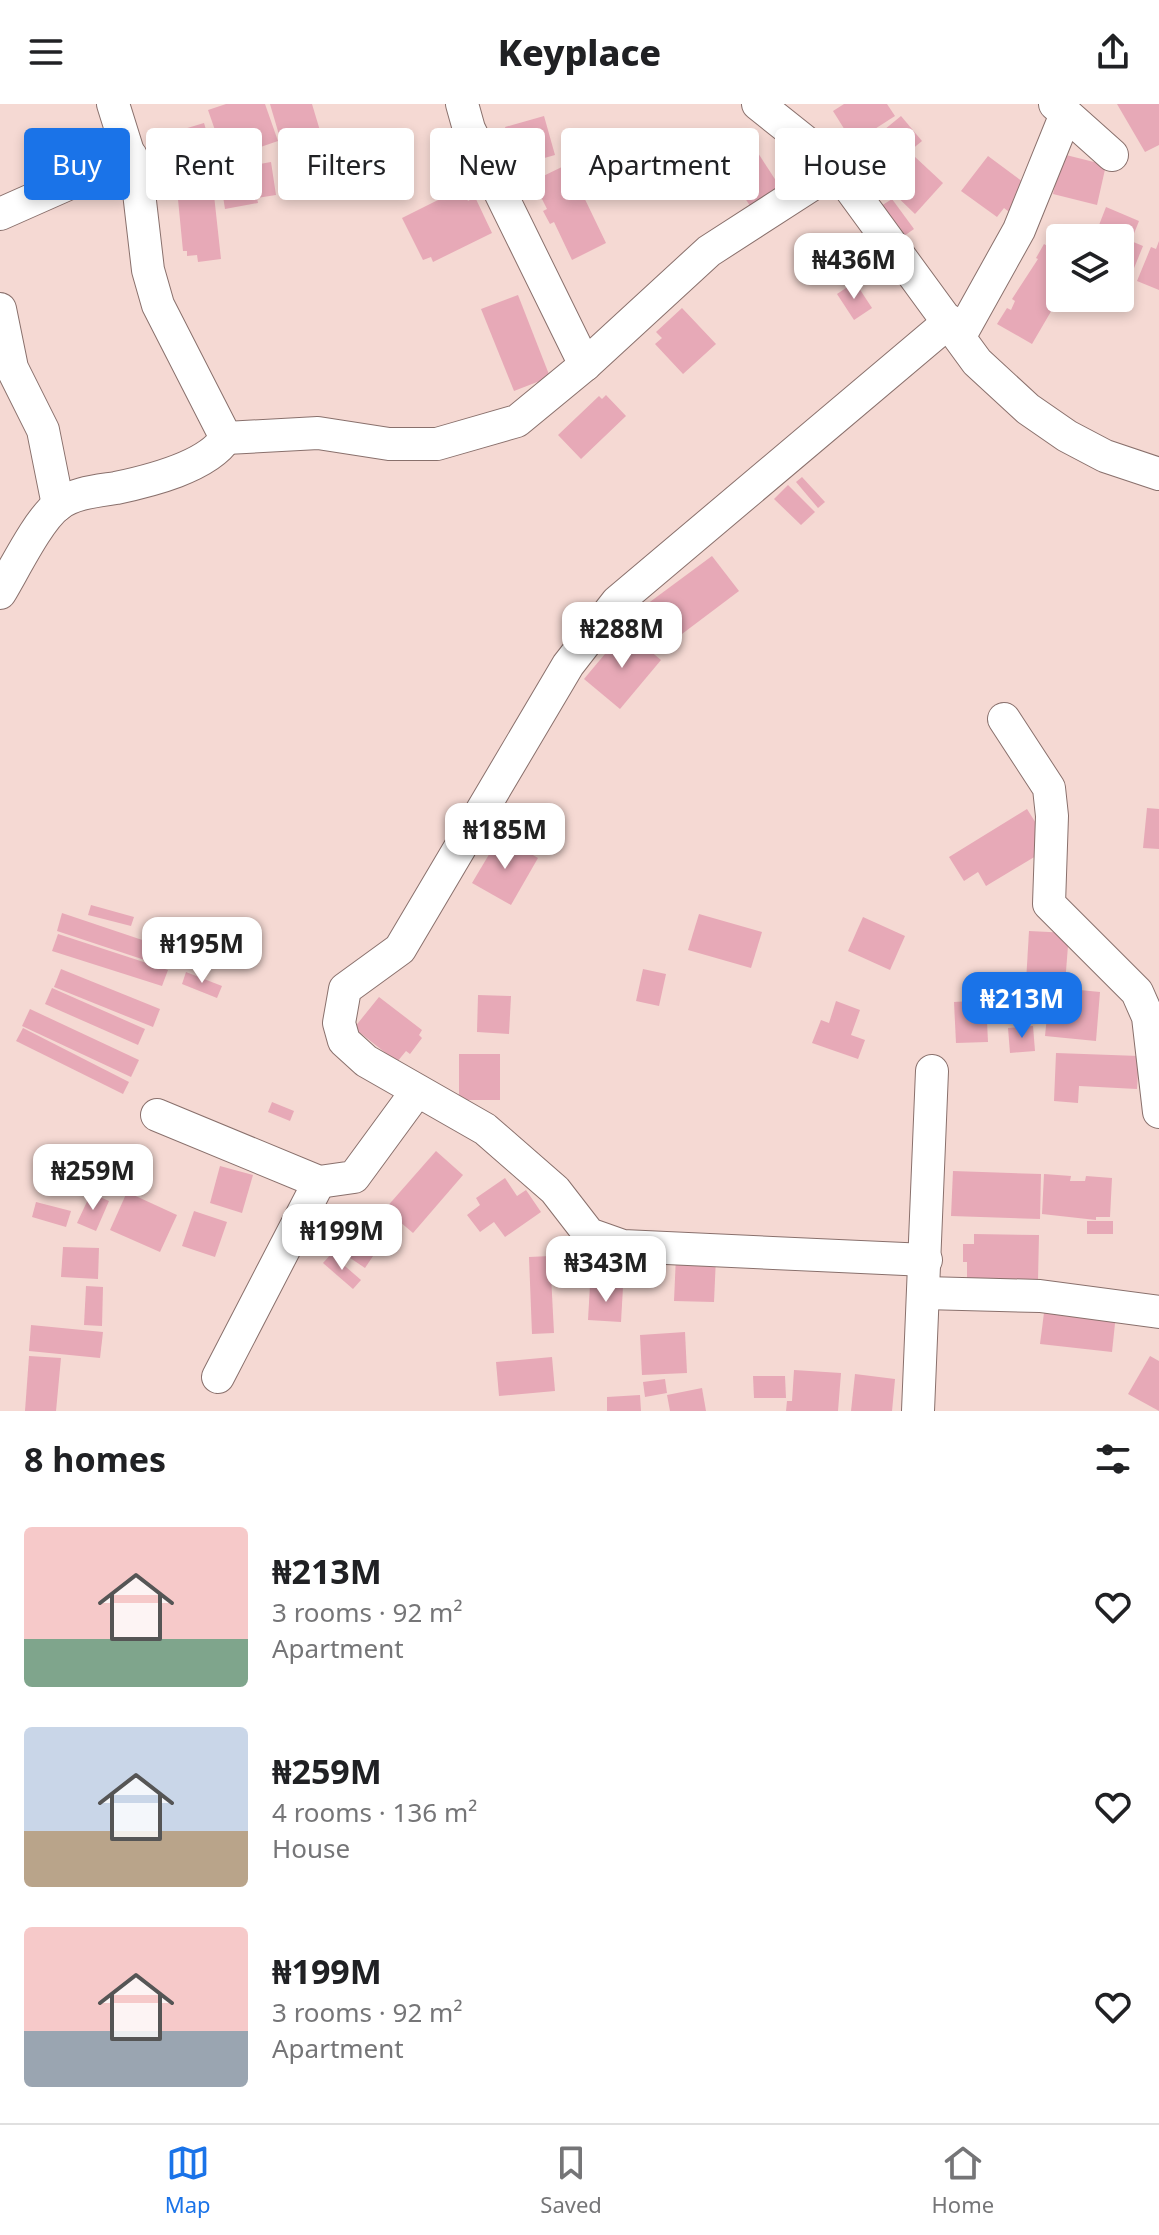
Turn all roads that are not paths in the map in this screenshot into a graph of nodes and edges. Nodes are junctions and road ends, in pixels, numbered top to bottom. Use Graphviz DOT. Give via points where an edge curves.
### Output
graph roads {
  1 [pos="113,104"];
  2 [pos="462,104"];
  3 [pos="758,104"];
  4 [pos="1061,109"];
  5 [pos="788,128"];
  6 [pos="1112,155"];
  7 [pos="131,156"];
  8 [pos="788,200"];
  9 [pos="859,200"];
  10 [pos="0,214"];
  11 [pos="0,309"];
  12 [pos="955,328"];
  13 [pos="585,365"];
  14 [pos="226,438"];
  15 [pos="1159,474"];
  16 [pos="58,505"];
  17 [pos="0,593"];
  18 [pos="1004,719"];
  19 [pos="932,1071"];
  20 [pos="417,1091"];
  21 [pos="1159,1112"];
  22 [pos="157,1115"];
  23 [pos="319,1182"];
  24 [pos="926,1260"];
  25 [pos="925,1293"];
  26 [pos="1159,1312"];
  27 [pos="218,1377"];
  28 [pos="918,1411"];
  1 -- 7 [label="street"];
  2 -- 13 [label="street" via="469,129"];
  3 -- 5 [label="street"];
  4 -- 6 [label="street"];
  4 -- 12 [label="street" via="1019,230"];
  7 -- 10 [label="street"];
  7 -- 14 [label="street" via="158,305"];
  8 -- 13 [label="street" via="709,251"];
  9 -- 12 [label="street"];
  11 -- 16 [label="street" via="12,368 43,430"];
  12 -- 15 [label="street" via="977,362 1028,409 1105,456"];
  12 -- 20 [label="street" via="617,602 568,665 400,949 345,989 339,1023 344,1041 366,1061"];
  13 -- 14 [label="street" via="517,421 437,444 389,444 318,433"];
  14 -- 16 [label="street" via="182,470 81,494"];
  16 -- 17 [label="street"];
  18 -- 21 [label="street" via="1049,788 1049,904 1137,992 1148,1017"];
  19 -- 24 [label="street"];
  20 -- 23 [label="street" via="354,1177"];
  20 -- 24 [label="street" via="485,1129 555,1190 589,1234 623,1246"];
  22 -- 23 [label="street"];
  23 -- 27 [label="street"];
  24 -- 25 [label="street"];
  25 -- 26 [label="street" via="1040,1296"];
  25 -- 28 [label="street"];
}
